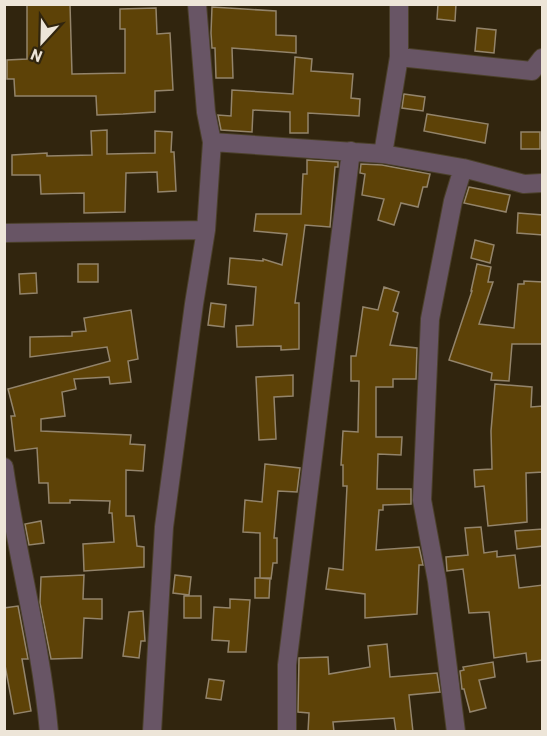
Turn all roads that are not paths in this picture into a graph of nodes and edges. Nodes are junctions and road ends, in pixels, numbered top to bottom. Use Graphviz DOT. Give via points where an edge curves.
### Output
graph roads {
  1 [pos="197,4"];
  2 [pos="399,4"];
  3 [pos="399,57"];
  4 [pos="543,58"];
  5 [pos="212,142"];
  6 [pos="351,151"];
  7 [pos="383,154"];
  8 [pos="463,168"];
  9 [pos="543,183"];
  10 [pos="206,230"];
  11 [pos="4,233"];
  12 [pos="4,467"];
  13 [pos="49,732"];
  14 [pos="152,732"];
  15 [pos="287,732"];
  16 [pos="456,732"];
  1 -- 5 [label="street"];
  2 -- 3 [label="street"];
  3 -- 4 [label="street" via="532,70"];
  3 -- 7 [label="street"];
  5 -- 6 [label="street"];
  5 -- 10 [label="street"];
  6 -- 7 [label="street"];
  6 -- 15 [label="street" via="287,665"];
  7 -- 8 [label="street"];
  8 -- 9 [label="street" via="524,184"];
  8 -- 16 [label="street" via="430,319 422,500 437,581"];
  10 -- 11 [label="street"];
  10 -- 14 [label="street" via="164,527"];
  12 -- 13 [label="street" via="46,695"];
}
